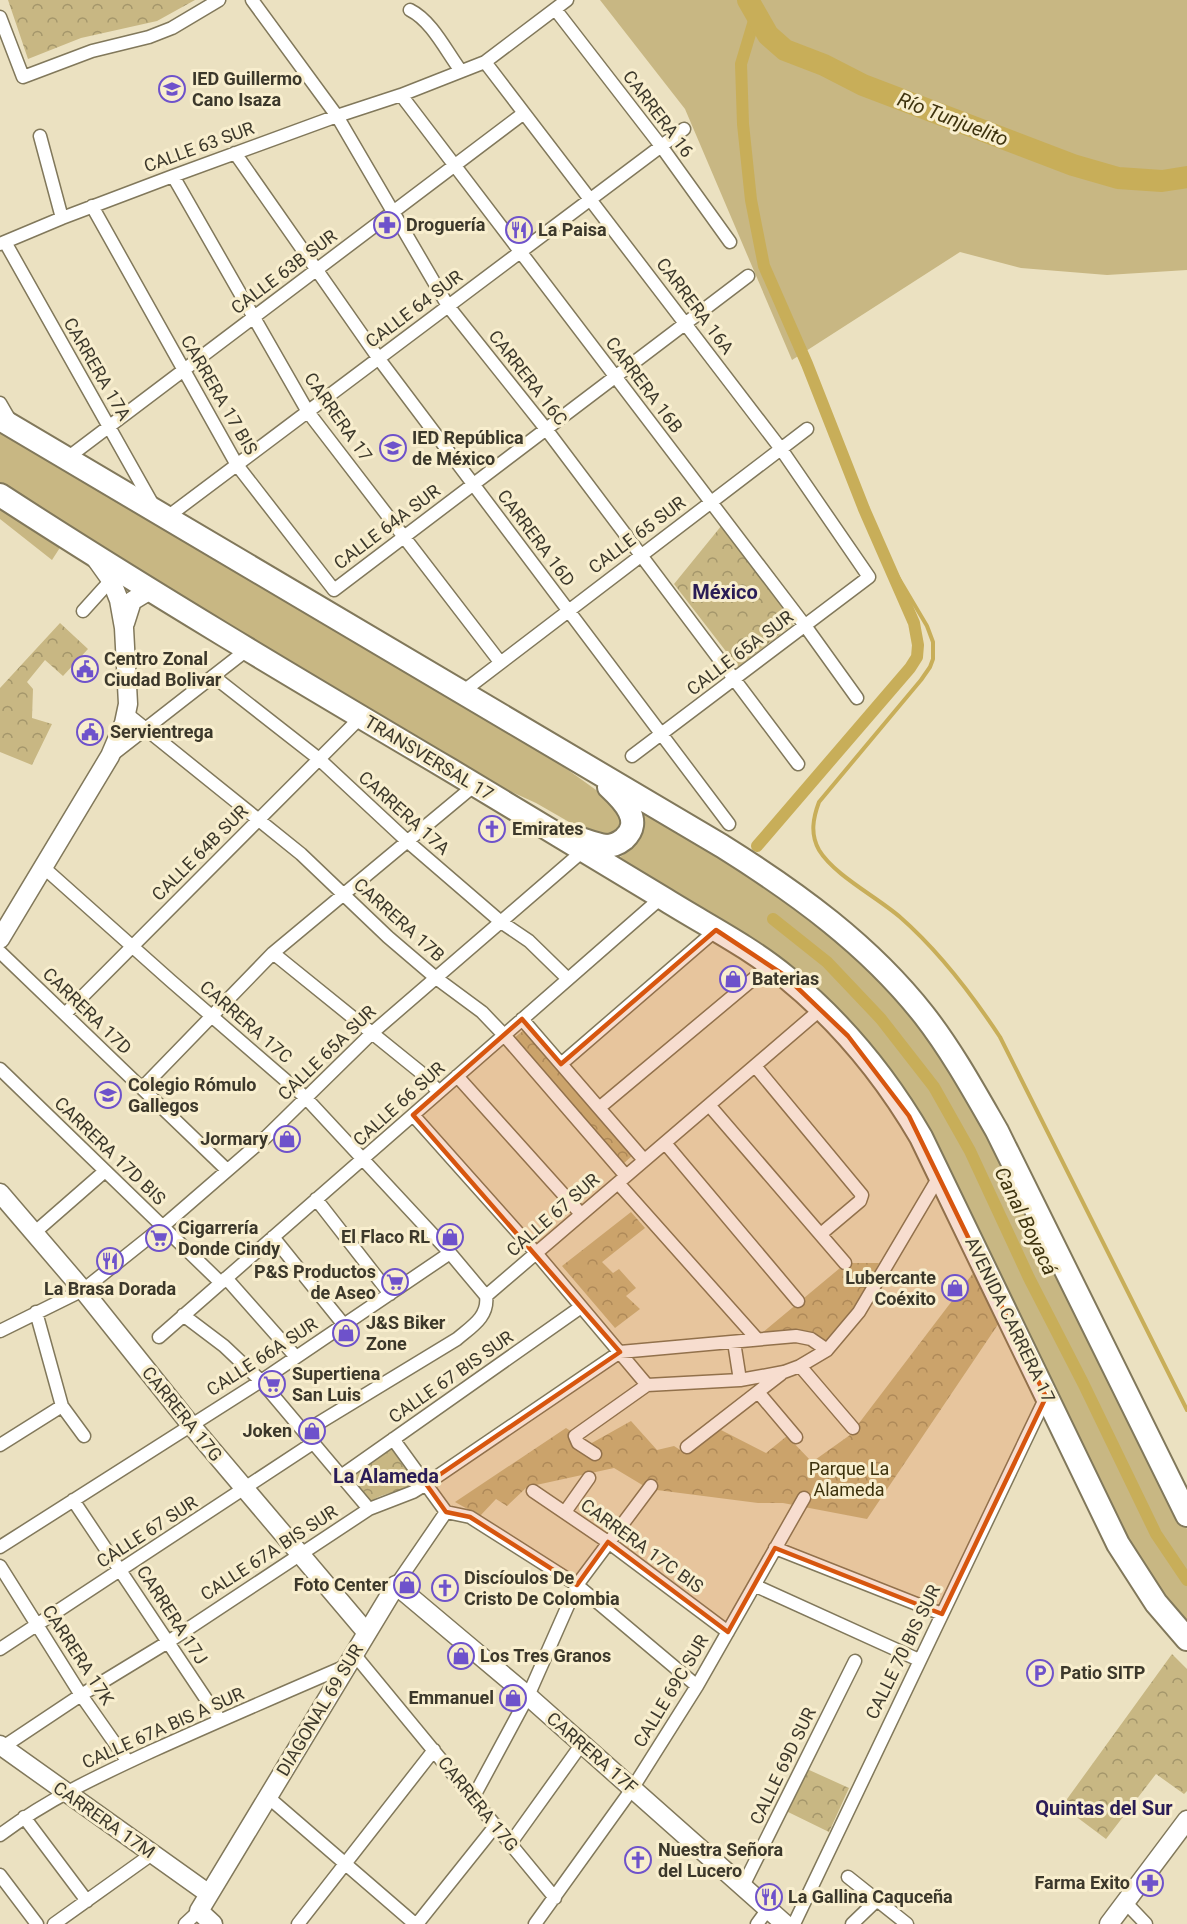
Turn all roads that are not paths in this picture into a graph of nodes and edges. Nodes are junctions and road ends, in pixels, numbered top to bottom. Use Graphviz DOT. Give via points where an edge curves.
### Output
graph roads {
  1 [pos="219,0"];
  2 [pos="252,0"];
  3 [pos="562,3"];
  4 [pos="410,10"];
  5 [pos="0,17"];
  6 [pos="485,62"];
  7 [pos="461,71"];
  8 [pos="401,95"];
  9 [pos="524,113"];
  10 [pos="337,116"];
  11 [pos="684,129"];
  12 [pos="40,136"];
  13 [pos="661,146"];
  14 [pos="235,153"];
  15 [pos="455,166"];
  16 [pos="173,176"];
  17 [pos="590,200"];
  18 [pos="92,206"];
  19 [pos="393,212"];
  20 [pos="62,218"];
  21 [pos="730,242"];
  22 [pos="2,243"];
  23 [pos="520,252"];
  24 [pos="316,270"];
  25 [pos="748,276"];
  26 [pos="448,306"];
  27 [pos="254,317"];
  28 [pos="685,324"];
  29 [pos="379,359"];
  30 [pos="183,370"];
  31 [pos="615,377"];
  32 [pos="0,403"];
  33 [pos="308,412"];
  34 [pos="8,423"];
  35 [pos="109,426"];
  36 [pos="546,429"];
  37 [pos="807,429"];
  38 [pos="781,449"];
  39 [pos="66,459"];
  40 [pos="237,465"];
  41 [pos="474,484"];
  42 [pos="0,495"];
  43 [pos="710,502"];
  44 [pos="162,516"];
  45 [pos="404,536"];
  46 [pos="91,554"];
  47 [pos="640,555"];
  48 [pos="869,577"];
  49 [pos="111,580"];
  50 [pos="150,590"];
  51 [pos="334,590"];
  52 [pos="568,610"];
  53 [pos="83,611"];
  54 [pos="806,627"];
  55 [pos="124,628"];
  56 [pos="248,649"];
  57 [pos="500,662"];
  58 [pos="213,676"];
  59 [pos="735,679"];
  60 [pos="460,693"];
  61 [pos="857,698"];
  62 [pos="126,713"];
  63 [pos="361,717"];
  64 [pos="145,729"];
  65 [pos="662,734"];
  66 [pos="110,756"];
  67 [pos="632,756"];
  68 [pos="319,759"];
  69 [pos="580,762"];
  70 [pos="798,764"];
  71 [pos="475,785"];
  72 [pos="258,820"];
  73 [pos="729,824"];
  74 [pos="554,831"];
  75 [pos="407,841"];
  76 [pos="584,850"];
  77 [pos="42,866"];
  78 [pos="344,895"];
  79 [pos="662,897"];
  80 [pos="501,922"];
  81 [pos="716,930"];
  82 [pos="0,941"];
  83 [pos="133,946"];
  84 [pos="273,953"];
  85 [pos="770,965"];
  86 [pos="436,978"];
  87 [pos="568,979"];
  88 [pos="821,1009"];
  89 [pos="65,1014"];
  90 [pos="212,1016"];
  91 [pos="522,1019"];
  92 [pos="372,1033"];
  93 [pos="504,1035"];
  94 [pos="561,1064"];
  95 [pos="755,1066"];
  96 [pos="0,1069"];
  97 [pos="458,1076"];
  98 [pos="142,1088"];
  99 [pos="439,1092"];
  100 [pos="305,1097"];
  101 [pos="709,1105"];
  102 [pos="599,1108"];
  103 [pos="413,1115"];
  104 [pos="665,1143"];
  105 [pos="364,1159"];
  106 [pos="644,1160"];
  107 [pos="227,1170"];
  108 [pos="105,1171"];
  109 [pos="940,1174"];
  110 [pos="622,1179"];
  111 [pos="316,1199"];
  112 [pos="3,1204"];
  113 [pos="581,1214"];
  114 [pos="162,1227"];
  115 [pos="34,1233"];
  116 [pos="822,1233"];
  117 [pos="273,1237"];
  118 [pos="450,1253"];
  119 [pos="536,1253"];
  120 [pos="845,1263"];
  121 [pos="224,1280"];
  122 [pos="83,1290"];
  123 [pos="390,1294"];
  124 [pos="486,1296"];
  125 [pos="798,1301"];
  126 [pos="581,1307"];
  127 [pos="36,1312"];
  128 [pos="183,1316"];
  129 [pos="344,1325"];
  130 [pos="0,1331"];
  131 [pos="159,1337"];
  132 [pos="757,1339"];
  133 [pos="734,1342"];
  134 [pos="827,1350"];
  135 [pos="620,1352"];
  136 [pos="296,1358"];
  137 [pos="800,1366"];
  138 [pos="784,1371"];
  139 [pos="740,1380"];
  140 [pos="261,1381"];
  141 [pos="648,1385"];
  142 [pos="758,1392"];
  143 [pos="1046,1396"];
  144 [pos="62,1406"];
  145 [pos="190,1425"];
  146 [pos="853,1428"];
  147 [pos="304,1432"];
  148 [pos="84,1436"];
  149 [pos="796,1437"];
  150 [pos="393,1440"];
  151 [pos="313,1443"];
  152 [pos="0,1445"];
  153 [pos="687,1447"];
  154 [pos="595,1454"];
  155 [pos="341,1476"];
  156 [pos="589,1478"];
  157 [pos="426,1484"];
  158 [pos="651,1486"];
  159 [pos="244,1489"];
  160 [pos="533,1491"];
  161 [pos="804,1498"];
  162 [pos="73,1500"];
  163 [pos="369,1509"];
  164 [pos="446,1512"];
  165 [pos="565,1512"];
  166 [pos="1187,1515"];
  167 [pos="608,1542"];
  168 [pos="0,1547"];
  169 [pos="775,1548"];
  170 [pos="299,1554"];
  171 [pos="0,1566"];
  172 [pos="120,1570"];
  173 [pos="396,1585"];
  174 [pos="577,1585"];
  175 [pos="756,1586"];
  176 [pos="942,1614"];
  177 [pos="37,1626"];
  178 [pos="728,1632"];
  179 [pos="367,1633"];
  180 [pos="1187,1639"];
  181 [pos="168,1642"];
  182 [pos="0,1649"];
  183 [pos="351,1660"];
  184 [pos="920,1660"];
  185 [pos="855,1661"];
  186 [pos="697,1686"];
  187 [pos="81,1695"];
  188 [pos="528,1696"];
  189 [pos="220,1720"];
  190 [pos="581,1744"];
  191 [pos="1,1747"];
  192 [pos="434,1750"];
  193 [pos="128,1762"];
  194 [pos="632,1789"];
  195 [pos="64,1792"];
  196 [pos="268,1797"];
  197 [pos="473,1798"];
  198 [pos="24,1817"];
  199 [pos="1187,1820"];
  200 [pos="496,1825"];
  201 [pos="0,1835"];
  202 [pos="510,1844"];
  203 [pos="152,1854"];
  204 [pos="345,1863"];
  205 [pos="0,1875"];
  206 [pos="848,1877"];
  207 [pos="742,1886"];
  208 [pos="209,1894"];
  209 [pos="555,1898"];
  210 [pos="877,1900"];
  211 [pos="87,1901"];
  212 [pos="1125,1902"];
  213 [pos="768,1909"];
  214 [pos="198,1911"];
  215 [pos="37,1924"];
  216 [pos="54,1924"];
  217 [pos="184,1924"];
  218 [pos="213,1924"];
  219 [pos="298,1924"];
  220 [pos="416,1924"];
  221 [pos="535,1924"];
  222 [pos="757,1924"];
  223 [pos="785,1924"];
  224 [pos="794,1924"];
  225 [pos="852,1924"];
  226 [pos="907,1924"];
  227 [pos="1109,1924"];
  228 [pos="1146,1924"];
  1 -- 5 [label="street" via="149,37 92,51 23,77"];
  2 -- 10 [label="street, CARRERA 16C"];
  3 -- 6 [label="street, CALLE 63 SUR"];
  3 -- 13 [label="street, CARRERA 16"];
  4 -- 7 [label="street" via="426,22"];
  6 -- 7 [label="street, CALLE 63 SUR"];
  6 -- 9 [label="street, CARRERA 16A"];
  7 -- 8 [label="street, CALLE 63 SUR"];
  8 -- 10 [label="street, CALLE 63 SUR"];
  8 -- 15 [label="street, CARRERA 16B"];
  9 -- 15 [label="street, CALLE 63B SUR"];
  9 -- 17 [label="street, CARRERA 16A"];
  10 -- 14 [label="street, CALLE 63 SUR"];
  10 -- 19 [label="street, CARRERA 16C"];
  11 -- 13 [label="street, CALLE 64 SUR"];
  12 -- 20 [label="street"];
  13 -- 17 [label="street, CALLE 64 SUR"];
  13 -- 21 [label="street, CARRERA 16"];
  14 -- 16 [label="street, CALLE 63 SUR"];
  14 -- 24 [label="street, CARRERA 16D"];
  15 -- 19 [label="street, CALLE 63B SUR"];
  15 -- 23 [label="street, CARRERA 16B"];
  16 -- 18 [label="street, CALLE 63 SUR"];
  16 -- 27 [label="street, CARRERA 17"];
  17 -- 23 [label="street, CALLE 64 SUR"];
  17 -- 28 [label="street, CARRERA 16A"];
  18 -- 20 [label="street, CALLE 63 SUR"];
  18 -- 30 [label="street, CARRERA 17 BIS"];
  19 -- 24 [label="street, CALLE 63B SUR"];
  19 -- 26 [label="street, CARRERA 16C"];
  20 -- 22 [label="street, CALLE 63 SUR"];
  22 -- 35 [label="street, CARRERA 17A"];
  23 -- 26 [label="street, CALLE 64 SUR"];
  23 -- 31 [label="street, CARRERA 16B"];
  24 -- 27 [label="street, CALLE 63B SUR"];
  24 -- 29 [label="street, CARRERA 16D"];
  25 -- 28 [label="street, CALLE 64A SUR"];
  26 -- 29 [label="street, CALLE 64 SUR"];
  26 -- 36 [label="street, CARRERA 16C"];
  27 -- 30 [label="street, CALLE 63B SUR"];
  27 -- 33 [label="street, CARRERA 17"];
  28 -- 31 [label="street, CALLE 64A SUR"];
  28 -- 38 [label="street, CARRERA 16A"];
  29 -- 33 [label="street, CALLE 64 SUR"];
  29 -- 41 [label="street, CARRERA 16D"];
  30 -- 35 [label="street, CALLE 63B SUR"];
  30 -- 40 [label="street, CARRERA 17 BIS"];
  31 -- 36 [label="street, CALLE 64A SUR"];
  31 -- 43 [label="street, CARRERA 16B"];
  32 -- 34 [label="street"];
  33 -- 40 [label="street, CALLE 64 SUR"];
  33 -- 45 [label="street, CARRERA 17"];
  34 -- 39 [label="highway"];
  35 -- 39 [label="street, CALLE 63B SUR"];
  35 -- 44 [label="street, CARRERA 17A"];
  36 -- 41 [label="street, CALLE 64A SUR"];
  36 -- 47 [label="street, CARRERA 16C"];
  37 -- 38 [label="street, CALLE 65 SUR"];
  38 -- 43 [label="street, CALLE 65 SUR"];
  38 -- 48 [label="street, CARRERA 16A"];
  39 -- 44 [label="highway"];
  40 -- 44 [label="street, CALLE 64 SUR"];
  40 -- 51 [label="street, CARRERA 17 BIS"];
  41 -- 45 [label="street, CALLE 64A SUR"];
  41 -- 52 [label="street, CARRERA 16D"];
  42 -- 46 [label="highway, TRANSVERSAL 17"];
  43 -- 47 [label="street, CALLE 65 SUR"];
  43 -- 54 [label="street, CARRERA 16B"];
  44 -- 60 [label="highway"];
  45 -- 51 [label="street, CALLE 64A SUR"];
  45 -- 57 [label="street, CARRERA 17"];
  46 -- 49 [label="street"];
  46 -- 50 [label="highway, TRANSVERSAL 17"];
  47 -- 52 [label="street, CALLE 65 SUR"];
  47 -- 59 [label="street, CARRERA 16C"];
  48 -- 54 [label="street, CALLE 65A SUR"];
  49 -- 53 [label="street"];
  49 -- 55 [label="street"];
  50 -- 55 [label="street" via="132,601"];
  50 -- 56 [label="highway, TRANSVERSAL 17"];
  52 -- 57 [label="street, CALLE 65 SUR"];
  52 -- 65 [label="street, CARRERA 16D"];
  54 -- 59 [label="street, CALLE 65A SUR"];
  54 -- 61 [label="street, CARRERA 16B"];
  55 -- 62 [label="street"];
  56 -- 58 [label="street"];
  56 -- 63 [label="highway, TRANSVERSAL 17"];
  57 -- 60 [label="street, CALLE 65 SUR"];
  58 -- 64 [label="street"];
  58 -- 68 [label="street, CARRERA 17A"];
  59 -- 65 [label="street, CALLE 65A SUR"];
  59 -- 70 [label="street, CARRERA 16C"];
  60 -- 69 [label="highway"];
  62 -- 64 [label="street, CARRERA 17B"];
  62 -- 66 [label="street"];
  63 -- 68 [label="street, CALLE 64B SUR"];
  63 -- 71 [label="highway, TRANSVERSAL 17"];
  64 -- 66 [label="street"];
  64 -- 72 [label="street, CARRERA 17B"];
  65 -- 67 [label="street, CALLE 65A SUR"];
  65 -- 73 [label="street, CARRERA 16D"];
  66 -- 77 [label="street"];
  68 -- 72 [label="street, CALLE 64B SUR"];
  68 -- 75 [label="street, CARRERA 17A"];
  69 -- 74 [label="highway" via="619,797 630,811 632,825 626,837 608,846"];
  69 -- 166 [label="highway" via="813,907 866,952 924,1016 997,1131"];
  71 -- 74 [label="highway, TRANSVERSAL 17"];
  71 -- 75 [label="street"];
  72 -- 78 [label="street, CARRERA 17B"];
  72 -- 83 [label="street, CALLE 64B SUR"];
  74 -- 76 [label="highway, TRANSVERSAL 17"];
  75 -- 78 [label="street"];
  75 -- 80 [label="street, CARRERA 17A"];
  76 -- 79 [label="highway, TRANSVERSAL 17"];
  76 -- 80 [label="street, CALLE 65A SUR"];
  77 -- 82 [label="street"];
  77 -- 83 [label="street, CARRERA 17C"];
  78 -- 84 [label="street"];
  78 -- 86 [label="street, CARRERA 17B"];
  79 -- 81 [label="highway, TRANSVERSAL 17"];
  79 -- 87 [label="street, CALLE 66 SUR"];
  80 -- 86 [label="street, CALLE 65A SUR"];
  80 -- 87 [label="street, CARRERA 17A" via="529,941"];
  81 -- 85 [label="highway, TRANSVERSAL 17"];
  81 -- 94 [label="street"];
  82 -- 89 [label="street, CARRERA 17D"];
  83 -- 89 [label="street, CALLE 64B SUR"];
  83 -- 90 [label="street, CARRERA 17C"];
  84 -- 90 [label="street"];
  84 -- 92 [label="street"];
  85 -- 88 [label="highway, TRANSVERSAL 17"];
  85 -- 102 [label="street"];
  86 -- 92 [label="street, CALLE 65A SUR"];
  86 -- 93 [label="street, CARRERA 17B" via="482,1012"];
  87 -- 91 [label="street, CALLE 66 SUR"];
  88 -- 95 [label="street, CALLE 67 SUR"];
  88 -- 109 [label="highway, AVENIDA CARRERA 17" via="894,1094"];
  89 -- 98 [label="street, CARRERA 17D"];
  90 -- 98 [label="street"];
  90 -- 100 [label="street, CARRERA 17C"];
  91 -- 93 [label="street, CALLE 66 SUR"];
  91 -- 94 [label="street"];
  92 -- 99 [label="street"];
  92 -- 100 [label="street, CALLE 65A SUR"];
  93 -- 97 [label="street, CALLE 66 SUR"];
  93 -- 110 [label="street, CARRERA 17B"];
  94 -- 102 [label="street"];
  95 -- 101 [label="street, CALLE 67 SUR"];
  95 -- 116 [label="street" via="862,1195"];
  96 -- 108 [label="street, CARRERA 17D BIS"];
  97 -- 99 [label="street, CALLE 66 SUR"];
  97 -- 113 [label="street"];
  98 -- 107 [label="street, CARRERA 17D"];
  99 -- 103 [label="street, CALLE 66 SUR"];
  100 -- 105 [label="street, CARRERA 17C"];
  100 -- 107 [label="street, CALLE 65A SUR"];
  101 -- 104 [label="street, CALLE 67 SUR"];
  101 -- 116 [label="street"];
  102 -- 106 [label="street"];
  103 -- 105 [label="street, CALLE 66 SUR"];
  103 -- 119 [label="street"];
  104 -- 106 [label="street, CALLE 67 SUR"];
  104 -- 125 [label="street"];
  105 -- 111 [label="street, CALLE 66 SUR"];
  105 -- 118 [label="street, CARRERA 17C"];
  106 -- 110 [label="street, CALLE 67 SUR"];
  107 -- 114 [label="street, CALLE 65A SUR"];
  108 -- 114 [label="street, CARRERA 17D BIS"];
  108 -- 115 [label="street"];
  109 -- 134 [label="street" via="859,1312"];
  109 -- 143 [label="highway, AVENIDA CARRERA 17"];
  110 -- 113 [label="street, CALLE 67 SUR"];
  110 -- 132 [label="street, CARRERA 17B"];
  111 -- 117 [label="street, CALLE 66 SUR"];
  111 -- 123 [label="street"];
  112 -- 115 [label="street, CARRERA 17G"];
  113 -- 119 [label="street, CALLE 67 SUR"];
  114 -- 121 [label="street, CARRERA 17D BIS"];
  114 -- 122 [label="street, CALLE 65A SUR"];
  115 -- 122 [label="street, CARRERA 17G"];
  116 -- 120 [label="street"];
  117 -- 121 [label="street, CALLE 66 SUR"];
  117 -- 129 [label="street"];
  118 -- 123 [label="street, CALLE 66A SUR"];
  118 -- 124 [label="street, CARRERA 17C"];
  119 -- 124 [label="street, CALLE 67 SUR"];
  119 -- 126 [label="street"];
  121 -- 128 [label="street, CALLE 66 SUR"];
  121 -- 136 [label="street, CARRERA 17D BIS"];
  122 -- 127 [label="street, CALLE 65A SUR"];
  122 -- 145 [label="street, CARRERA 17G"];
  123 -- 129 [label="street, CALLE 66A SUR"];
  124 -- 147 [label="street, CALLE 67 SUR" via="485,1312 457,1339"];
  126 -- 135 [label="street"];
  126 -- 150 [label="street, CALLE 67 BIS SUR"];
  127 -- 130 [label="street, CALLE 65A SUR"];
  127 -- 144 [label="street"];
  128 -- 131 [label="street, CALLE 66 SUR"];
  128 -- 140 [label="street"];
  129 -- 136 [label="street, CALLE 66A SUR"];
  132 -- 133 [label="street"];
  132 -- 134 [label="street" via="804,1336"];
  133 -- 135 [label="street"];
  133 -- 139 [label="street"];
  134 -- 137 [label="street"];
  135 -- 141 [label="street"];
  135 -- 157 [label="street, CALLE 67A BIS SUR"];
  136 -- 140 [label="street, CALLE 66A SUR"];
  137 -- 138 [label="street"];
  137 -- 146 [label="street"];
  138 -- 139 [label="street"];
  138 -- 142 [label="street"];
  139 -- 141 [label="street"];
  140 -- 145 [label="street, CALLE 66A SUR"];
  140 -- 147 [label="street"];
  141 -- 154 [label="street" via="574,1436"];
  142 -- 149 [label="street"];
  142 -- 153 [label="street"];
  143 -- 176 [label="street, CALLE 70 BIS SUR"];
  143 -- 180 [label="highway, AVENIDA CARRERA 17" via="1125,1558"];
  144 -- 148 [label="street"];
  144 -- 152 [label="street"];
  145 -- 159 [label="street, CARRERA 17G"];
  145 -- 162 [label="street, CALLE 66A SUR"];
  147 -- 151 [label="street"];
  150 -- 155 [label="street, CALLE 67 BIS SUR"];
  150 -- 157 [label="street"];
  151 -- 155 [label="street"];
  151 -- 159 [label="street, CALLE 67 SUR"];
  155 -- 163 [label="street"];
  156 -- 165 [label="street"];
  157 -- 163 [label="street, CALLE 67A BIS SUR"];
  157 -- 164 [label="street"];
  158 -- 167 [label="street"];
  159 -- 170 [label="street, CARRERA 17G"];
  159 -- 172 [label="street, CALLE 67 SUR"];
  160 -- 165 [label="street, CARRERA 17C BIS"];
  161 -- 169 [label="street, CALLE 69C SUR"];
  162 -- 168 [label="street, CALLE 66A SUR"];
  162 -- 172 [label="street, CARRERA 17J"];
  163 -- 170 [label="street, CALLE 67A BIS SUR"];
  164 -- 173 [label="street, DIAGONAL 69 SUR"];
  164 -- 174 [label="street" via="470,1517"];
  165 -- 167 [label="street, CARRERA 17C BIS"];
  167 -- 174 [label="street"];
  167 -- 178 [label="street, CARRERA 17C BIS"];
  169 -- 175 [label="street, CALLE 69C SUR"];
  169 -- 176 [label="street"];
  170 -- 179 [label="street, CARRERA 17G"];
  170 -- 181 [label="street, CALLE 67A BIS SUR"];
  171 -- 177 [label="street, CARRERA 17K"];
  172 -- 177 [label="street, CALLE 67 SUR"];
  172 -- 181 [label="street, CARRERA 17J"];
  173 -- 179 [label="street, DIAGONAL 69 SUR"];
  173 -- 188 [label="street, CARRERA 17F"];
  174 -- 186 [label="street"];
  174 -- 188 [label="street"];
  175 -- 178 [label="street, CALLE 69C SUR"];
  175 -- 184 [label="street"];
  176 -- 184 [label="street, CALLE 70 BIS SUR"];
  177 -- 182 [label="street, CALLE 67 SUR"];
  177 -- 187 [label="street, CARRERA 17K"];
  178 -- 186 [label="street, CALLE 69C SUR"];
  179 -- 183 [label="street, DIAGONAL 69 SUR"];
  181 -- 187 [label="street, CALLE 67A BIS SUR"];
  181 -- 189 [label="street, CARRERA 17J"];
  183 -- 189 [label="street, CALLE 67A BIS A SUR"];
  183 -- 192 [label="street, CARRERA 17G"];
  183 -- 196 [label="street, DIAGONAL 69 SUR"];
  184 -- 224 [label="street, CALLE 70 BIS SUR"];
  185 -- 207 [label="street, CALLE 69D SUR"];
  186 -- 194 [label="street, CALLE 69C SUR"];
  187 -- 191 [label="street, CALLE 67A BIS SUR"];
  187 -- 193 [label="street, CARRERA 17K"];
  188 -- 190 [label="street, CARRERA 17F"];
  188 -- 197 [label="street"];
  189 -- 193 [label="street, CALLE 67A BIS A SUR"];
  190 -- 194 [label="street, CARRERA 17F"];
  190 -- 202 [label="street"];
  191 -- 195 [label="street, CARRERA 17M"];
  192 -- 197 [label="street, CARRERA 17G"];
  192 -- 204 [label="street"];
  193 -- 195 [label="street, CALLE 67A BIS A SUR"];
  194 -- 207 [label="street, CARRERA 17F"];
  194 -- 209 [label="street, CALLE 69C SUR"];
  195 -- 198 [label="street, CALLE 67A BIS A SUR"];
  195 -- 203 [label="street, CARRERA 17M"];
  196 -- 204 [label="street"];
  196 -- 208 [label="street, DIAGONAL 69 SUR"];
  197 -- 200 [label="street, CARRERA 17G"];
  198 -- 201 [label="street, CALLE 67A BIS A SUR"];
  198 -- 211 [label="street"];
  199 -- 212 [label="street"];
  200 -- 202 [label="street, CARRERA 17G"];
  200 -- 220 [label="street"];
  202 -- 209 [label="street, CARRERA 17G"];
  203 -- 208 [label="street, CARRERA 17M"];
  203 -- 211 [label="street"];
  204 -- 219 [label="street"];
  204 -- 220 [label="street"];
  205 -- 215 [label="street"];
  206 -- 210 [label="street"];
  207 -- 213 [label="street, CARRERA 17F"];
  208 -- 214 [label="street, DIAGONAL 69 SUR"];
  209 -- 221 [label="street, CALLE 69C SUR"];
  210 -- 225 [label="street"];
  210 -- 226 [label="street"];
  211 -- 216 [label="street"];
  212 -- 227 [label="street"];
  212 -- 228 [label="street"];
  213 -- 222 [label="street"];
  213 -- 223 [label="street, CARRERA 17F"];
  214 -- 217 [label="street"];
  214 -- 218 [label="street"];
}
